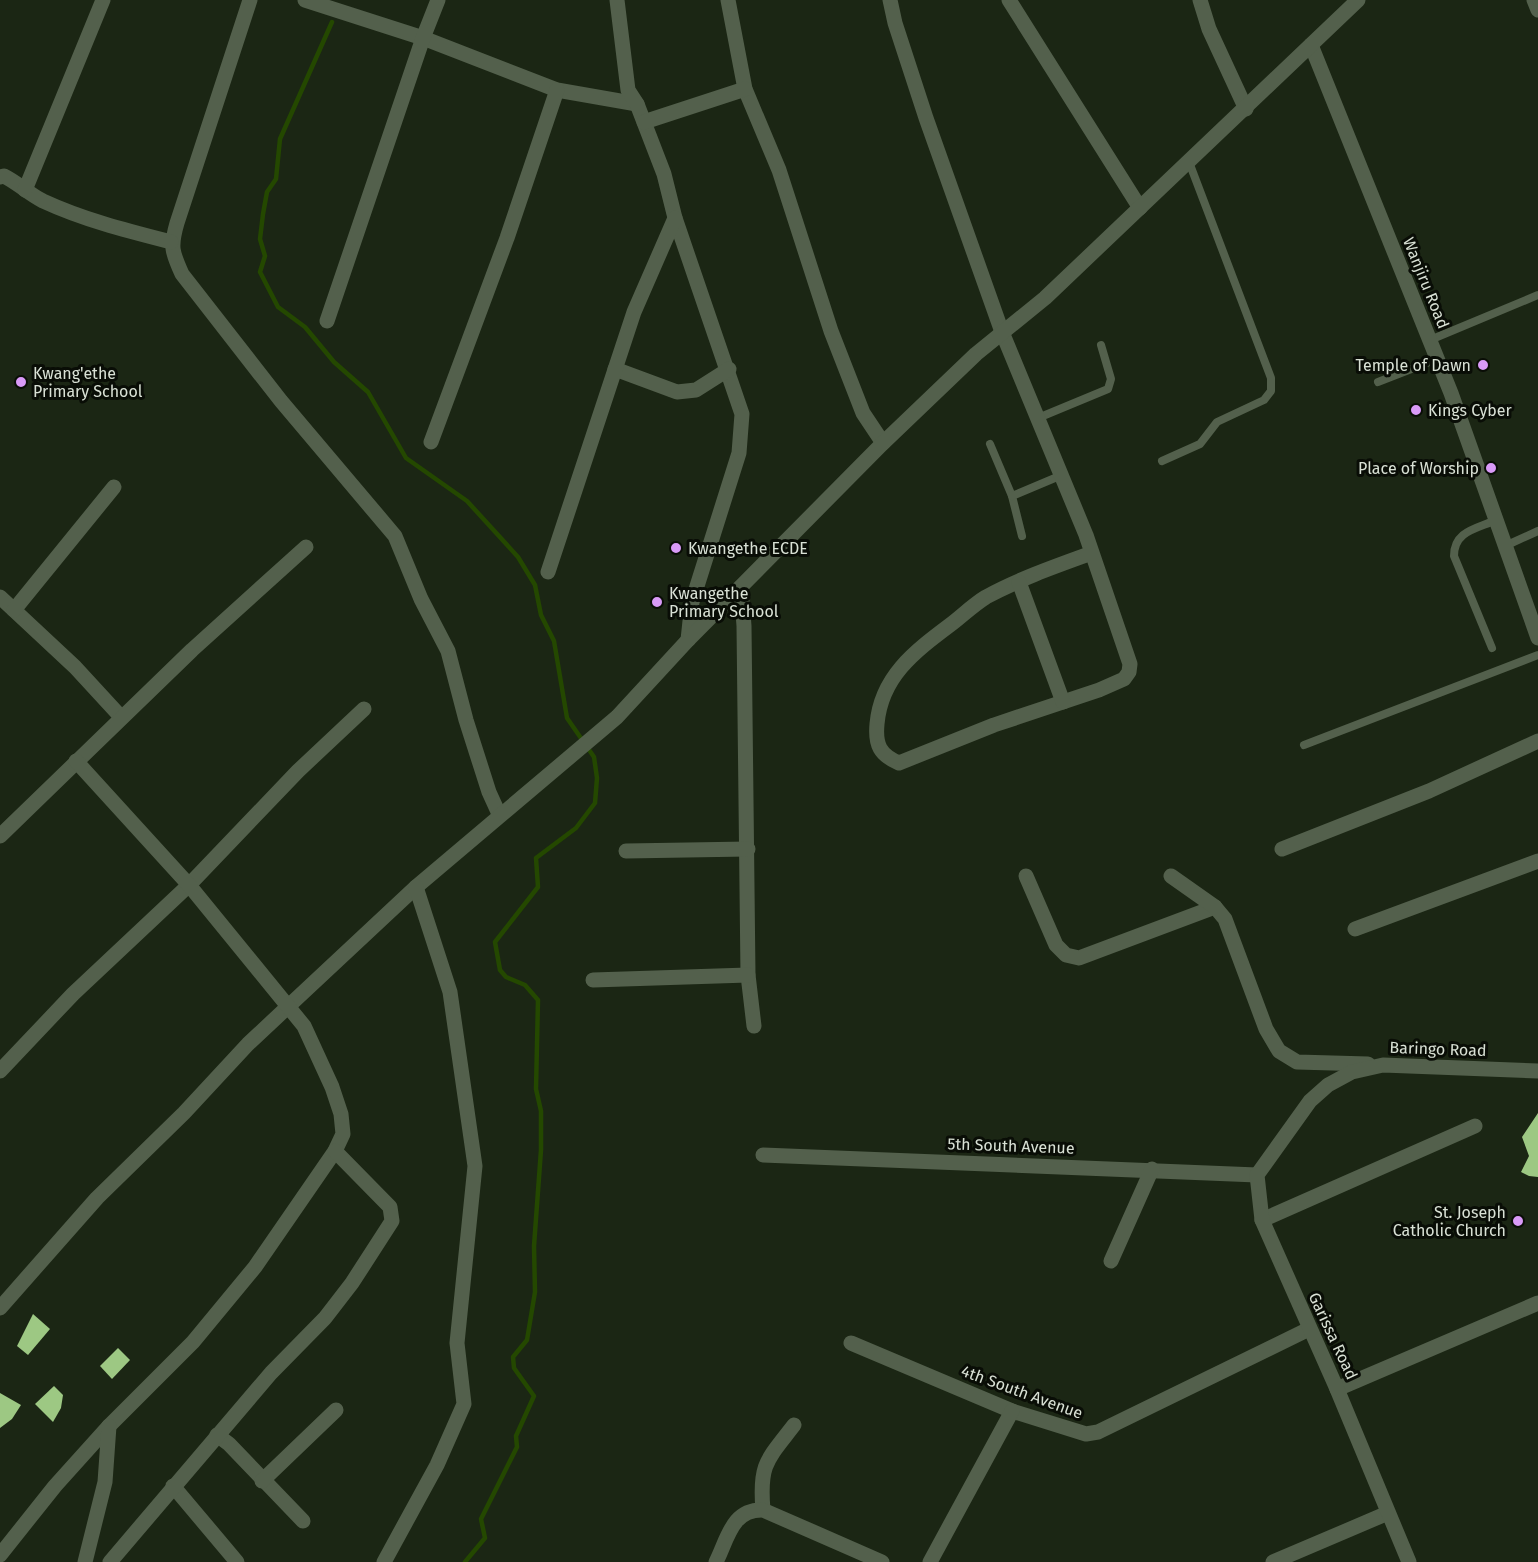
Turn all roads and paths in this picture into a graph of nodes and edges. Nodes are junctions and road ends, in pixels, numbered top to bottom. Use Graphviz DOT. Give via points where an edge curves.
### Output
graph roads {
  1 [pos="103,0"];
  2 [pos="250,0"];
  3 [pos="305,0"];
  4 [pos="438,0"];
  5 [pos="617,0"];
  6 [pos="728,0"];
  7 [pos="890,0"];
  8 [pos="1010,0"];
  9 [pos="1200,0"];
  10 [pos="1358,0"];
  11 [pos="1534,0"];
  12 [pos="1538,10"];
  13 [pos="423,38"];
  14 [pos="1311,45"];
  15 [pos="745,89"];
  16 [pos="557,90"];
  17 [pos="637,104"];
  18 [pos="1245,109"];
  19 [pos="644,122"];
  20 [pos="1190,162"];
  21 [pos="0,177"];
  22 [pos="26,190"];
  23 [pos="1140,207"];
  24 [pos="675,218"];
  25 [pos="171,242"];
  26 [pos="1538,295"];
  27 [pos="327,321"];
  28 [pos="1002,332"];
  29 [pos="1430,340"];
  30 [pos="1101,345"];
  31 [pos="1437,359"];
  32 [pos="615,369"];
  33 [pos="729,369"];
  34 [pos="1378,382"];
  35 [pos="1038,417"];
  36 [pos="431,442"];
  37 [pos="883,443"];
  38 [pos="990,444"];
  39 [pos="1162,461"];
  40 [pos="1062,475"];
  41 [pos="114,487"];
  42 [pos="1012,496"];
  43 [pos="1496,520"];
  44 [pos="1538,531"];
  45 [pos="1022,536"];
  46 [pos="1505,546"];
  47 [pos="306,548"];
  48 [pos="1092,553"];
  49 [pos="548,572"];
  50 [pos="1019,582"];
  51 [pos="741,587"];
  52 [pos="5,604"];
  53 [pos="1537,630"];
  54 [pos="688,640"];
  55 [pos="1492,648"];
  56 [pos="1538,655"];
  57 [pos="1063,702"];
  58 [pos="364,709"];
  59 [pos="121,717"];
  60 [pos="1538,741"];
  61 [pos="1304,745"];
  62 [pos="76,761"];
  63 [pos="499,814"];
  64 [pos="0,836"];
  65 [pos="748,849"];
  66 [pos="1282,849"];
  67 [pos="626,851"];
  68 [pos="1538,861"];
  69 [pos="1026,876"];
  70 [pos="1171,876"];
  71 [pos="189,885"];
  72 [pos="416,887"];
  73 [pos="1215,907"];
  74 [pos="1354,929"];
  75 [pos="748,975"];
  76 [pos="593,980"];
  77 [pos="288,1005"];
  78 [pos="754,1026"];
  79 [pos="1383,1065"];
  80 [pos="0,1071"];
  81 [pos="1538,1071"];
  82 [pos="1475,1126"];
  83 [pos="335,1151"];
  84 [pos="763,1155"];
  85 [pos="1152,1169"];
  86 [pos="1257,1175"];
  87 [pos="1262,1220"];
  88 [pos="1112,1262"];
  89 [pos="1538,1303"];
  90 [pos="0,1308"];
  91 [pos="1309,1329"];
  92 [pos="852,1343"];
  93 [pos="1337,1389"];
  94 [pos="336,1410"];
  95 [pos="1012,1411"];
  96 [pos="794,1425"];
  97 [pos="109,1426"];
  98 [pos="217,1435"];
  99 [pos="262,1481"];
  100 [pos="173,1486"];
  101 [pos="763,1510"];
  102 [pos="1389,1513"];
  103 [pos="303,1521"];
  104 [pos="0,1555"];
  105 [pos="86,1562"];
  106 [pos="110,1562"];
  107 [pos="237,1562"];
  108 [pos="384,1562"];
  109 [pos="716,1562"];
  110 [pos="882,1562"];
  111 [pos="930,1562"];
  112 [pos="1273,1562"];
  113 [pos="1409,1562"];
  1 -- 22 [label="street"];
  2 -- 25 [label="street"];
  3 -- 13 [label="street"];
  4 -- 13 [label="street"];
  5 -- 17 [label="street" via="628,90"];
  6 -- 15 [label="street"];
  7 -- 28 [label="street" via="926,118"];
  8 -- 23 [label="street"];
  9 -- 18 [label="street"];
  10 -- 14 [label="street"];
  11 -- 12 [label="street"];
  13 -- 16 [label="street"];
  13 -- 27 [label="street"];
  14 -- 18 [label="street"];
  14 -- 29 [label="street, Wanjiru Road"];
  15 -- 19 [label="street"];
  15 -- 37 [label="street" via="779,170 831,331 859,403"];
  16 -- 17 [label="street"];
  16 -- 36 [label="street"];
  17 -- 19 [label="street"];
  18 -- 20 [label="street"];
  19 -- 24 [label="street" via="664,174"];
  20 -- 23 [label="street"];
  20 -- 39 [label="lane" via="1271,378 1272,391 1264,400 1217,422 1200,444"];
  21 -- 22 [label="street"];
  22 -- 25 [label="street" via="105,224"];
  23 -- 28 [label="street" via="1045,298"];
  24 -- 32 [label="street" via="634,312"];
  24 -- 33 [label="street"];
  25 -- 63 [label="street" via="182,274 281,401 395,536 448,651 469,730"];
  26 -- 29 [label="lane"];
  28 -- 35 [label="street"];
  28 -- 37 [label="street"];
  29 -- 31 [label="street, Wanjiru Road"];
  30 -- 35 [label="lane" via="1111,379 1108,388"];
  31 -- 34 [label="lane"];
  31 -- 43 [label="street, Wanjiru Road"];
  32 -- 33 [label="street" via="677,392 696,390"];
  32 -- 49 [label="street"];
  33 -- 54 [label="street" via="742,414 739,453 692,602"];
  35 -- 40 [label="street"];
  37 -- 51 [label="street"];
  38 -- 42 [label="lane"];
  40 -- 42 [label="lane"];
  40 -- 48 [label="street"];
  41 -- 52 [label="street"];
  42 -- 45 [label="lane"];
  43 -- 46 [label="street, Wanjiru Road"];
  43 -- 55 [label="lane" via="1460,536 1454,544 1454,556"];
  44 -- 46 [label="lane"];
  46 -- 53 [label="street, Wanjiru Road"];
  47 -- 59 [label="street"];
  48 -- 50 [label="street"];
  48 -- 57 [label="street" via="1130,664 1129,672 1124,679"];
  50 -- 57 [label="street"];
  50 -- 57 [label="street" via="986,598 899,666 878,710 878,748 885,757 899,763"];
  51 -- 54 [label="street"];
  51 -- 65 [label="street"];
  52 -- 59 [label="street" via="75,667"];
  54 -- 63 [label="street" via="617,717"];
  56 -- 61 [label="lane"];
  58 -- 71 [label="street" via="298,771"];
  59 -- 62 [label="street"];
  60 -- 66 [label="street" via="1429,791"];
  62 -- 64 [label="street"];
  62 -- 71 [label="street"];
  63 -- 72 [label="street"];
  65 -- 67 [label="street"];
  65 -- 75 [label="street"];
  68 -- 74 [label="street"];
  69 -- 73 [label="street" via="1056,945 1066,955 1079,958"];
  70 -- 73 [label="street"];
  71 -- 77 [label="street"];
  71 -- 80 [label="street" via="73,994"];
  72 -- 77 [label="street"];
  72 -- 108 [label="street" via="450,992 473,1139 475,1166 457,1343 464,1404 437,1465"];
  73 -- 79 [label="street" via="1225,919 1266,1029 1279,1051 1297,1062"];
  75 -- 76 [label="street"];
  75 -- 78 [label="street"];
  77 -- 83 [label="street" via="315,1047 341,1113 343,1134"];
  77 -- 90 [label="street" via="97,1198"];
  79 -- 81 [label="street, Baringo Road"];
  79 -- 86 [label="street, Baringo Road" via="1352,1072 1328,1085 1310,1101"];
  82 -- 87 [label="street"];
  83 -- 97 [label="street" via="255,1268 193,1342"];
  83 -- 98 [label="street" via="390,1207 392,1221 325,1318"];
  84 -- 85 [label="street, 5th South Avenue"];
  85 -- 86 [label="street, 5th South Avenue"];
  85 -- 88 [label="street"];
  86 -- 87 [label="street, Garissa Road"];
  87 -- 91 [label="street, Garissa Road"];
  89 -- 93 [label="street"];
  91 -- 93 [label="street, Garissa Road"];
  91 -- 95 [label="street, 4th South Avenue" via="1098,1432 1072,1431"];
  92 -- 95 [label="street, 4th South Avenue"];
  93 -- 102 [label="street, Garissa Road"];
  94 -- 99 [label="street"];
  95 -- 111 [label="street"];
  96 -- 101 [label="street" via="769,1458 760,1480"];
  97 -- 104 [label="street"];
  97 -- 105 [label="street" via="105,1482"];
  98 -- 99 [label="street"];
  98 -- 100 [label="street"];
  99 -- 103 [label="street"];
  100 -- 106 [label="street"];
  100 -- 107 [label="street"];
  101 -- 109 [label="street" via="749,1510 738,1517"];
  101 -- 110 [label="street"];
  102 -- 112 [label="street"];
  102 -- 113 [label="street, Garissa Road"];
}
